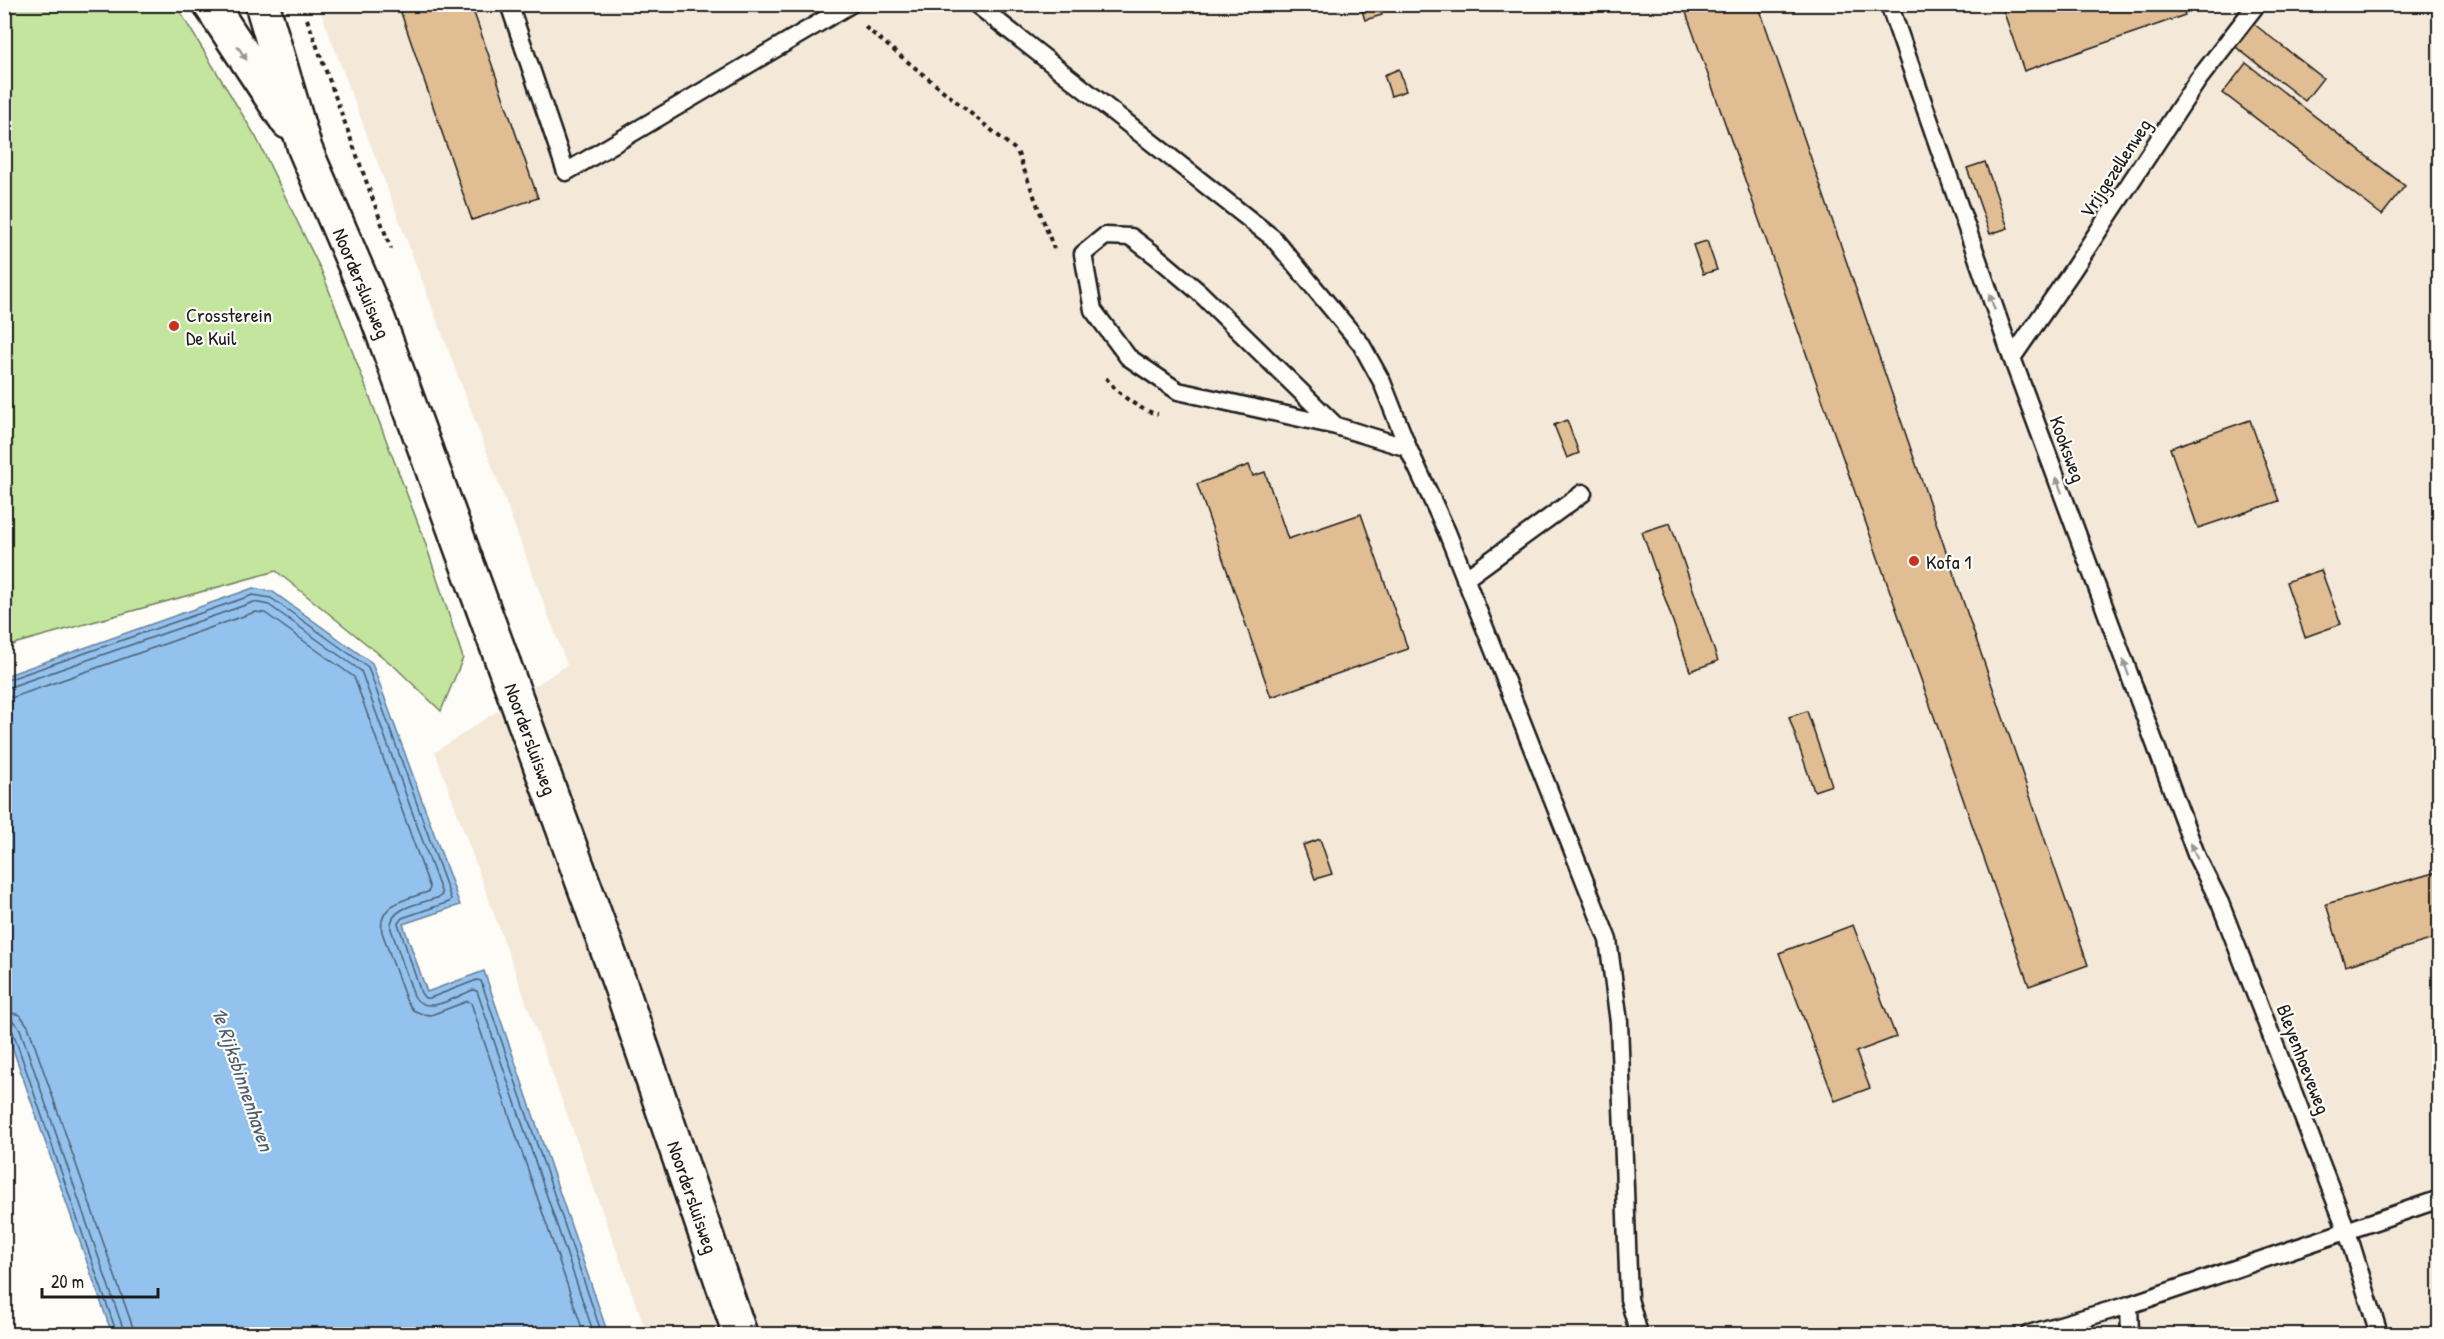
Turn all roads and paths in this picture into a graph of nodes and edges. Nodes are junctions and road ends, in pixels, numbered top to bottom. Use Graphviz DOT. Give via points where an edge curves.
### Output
graph roads {
  1 [pos="210,4"];
  2 [pos="262,4"];
  3 [pos="509,4"];
  4 [pos="851,4"];
  5 [pos="976,4"];
  6 [pos="1889,4"];
  7 [pos="2257,4"];
  8 [pos="305,149"];
  9 [pos="2012,358"];
  10 [pos="1336,426"];
  11 [pos="1408,448"];
  12 [pos="1583,493"];
  13 [pos="1465,579"];
  14 [pos="2220,903"];
  15 [pos="2439,1199"];
  16 [pos="2347,1231"];
  17 [pos="2129,1305"];
  18 [pos="2382,1334"];
  19 [pos="740,1335"];
  20 [pos="1639,1335"];
  21 [pos="2030,1335"];
  22 [pos="2130,1335"];
  1 -- 8 [label="street, Noordersluisweg, one-way"];
  2 -- 8 [label="street, Noordersluisweg"];
  3 -- 4 [label="lane" via="566,172"];
  5 -- 11 [label="lane" via="1273,238 1361,344 1382,382"];
  9 -- 6 [label="lane, Kooksweg, one-way"];
  7 -- 9 [label="lane, Vrijgezellenweg" via="2198,80"];
  8 -- 19 [label="street, Noordersluisweg" via="378,319 621,987"];
  14 -- 9 [label="lane, Kooksweg, one-way" via="2196,857"];
  10 -- 10 [label="lane" via="1178,391 1128,357 1093,310 1083,254 1105,236 1131,237 1198,292"];
  10 -- 11 [label="lane"];
  11 -- 13 [label="lane"];
  12 -- 13 [label="lane"];
  13 -- 20 [label="lane" via="1608,940 1619,1022 1629,1299"];
  14 -- 16 [label="lane, Bleyenhoeveweg"];
  15 -- 16 [label="lane"];
  16 -- 17 [label="lane"];
  16 -- 18 [label="lane, Bleyenhoeveweg"];
  17 -- 21 [label="lane"];
  17 -- 22 [label="lane"];
}
